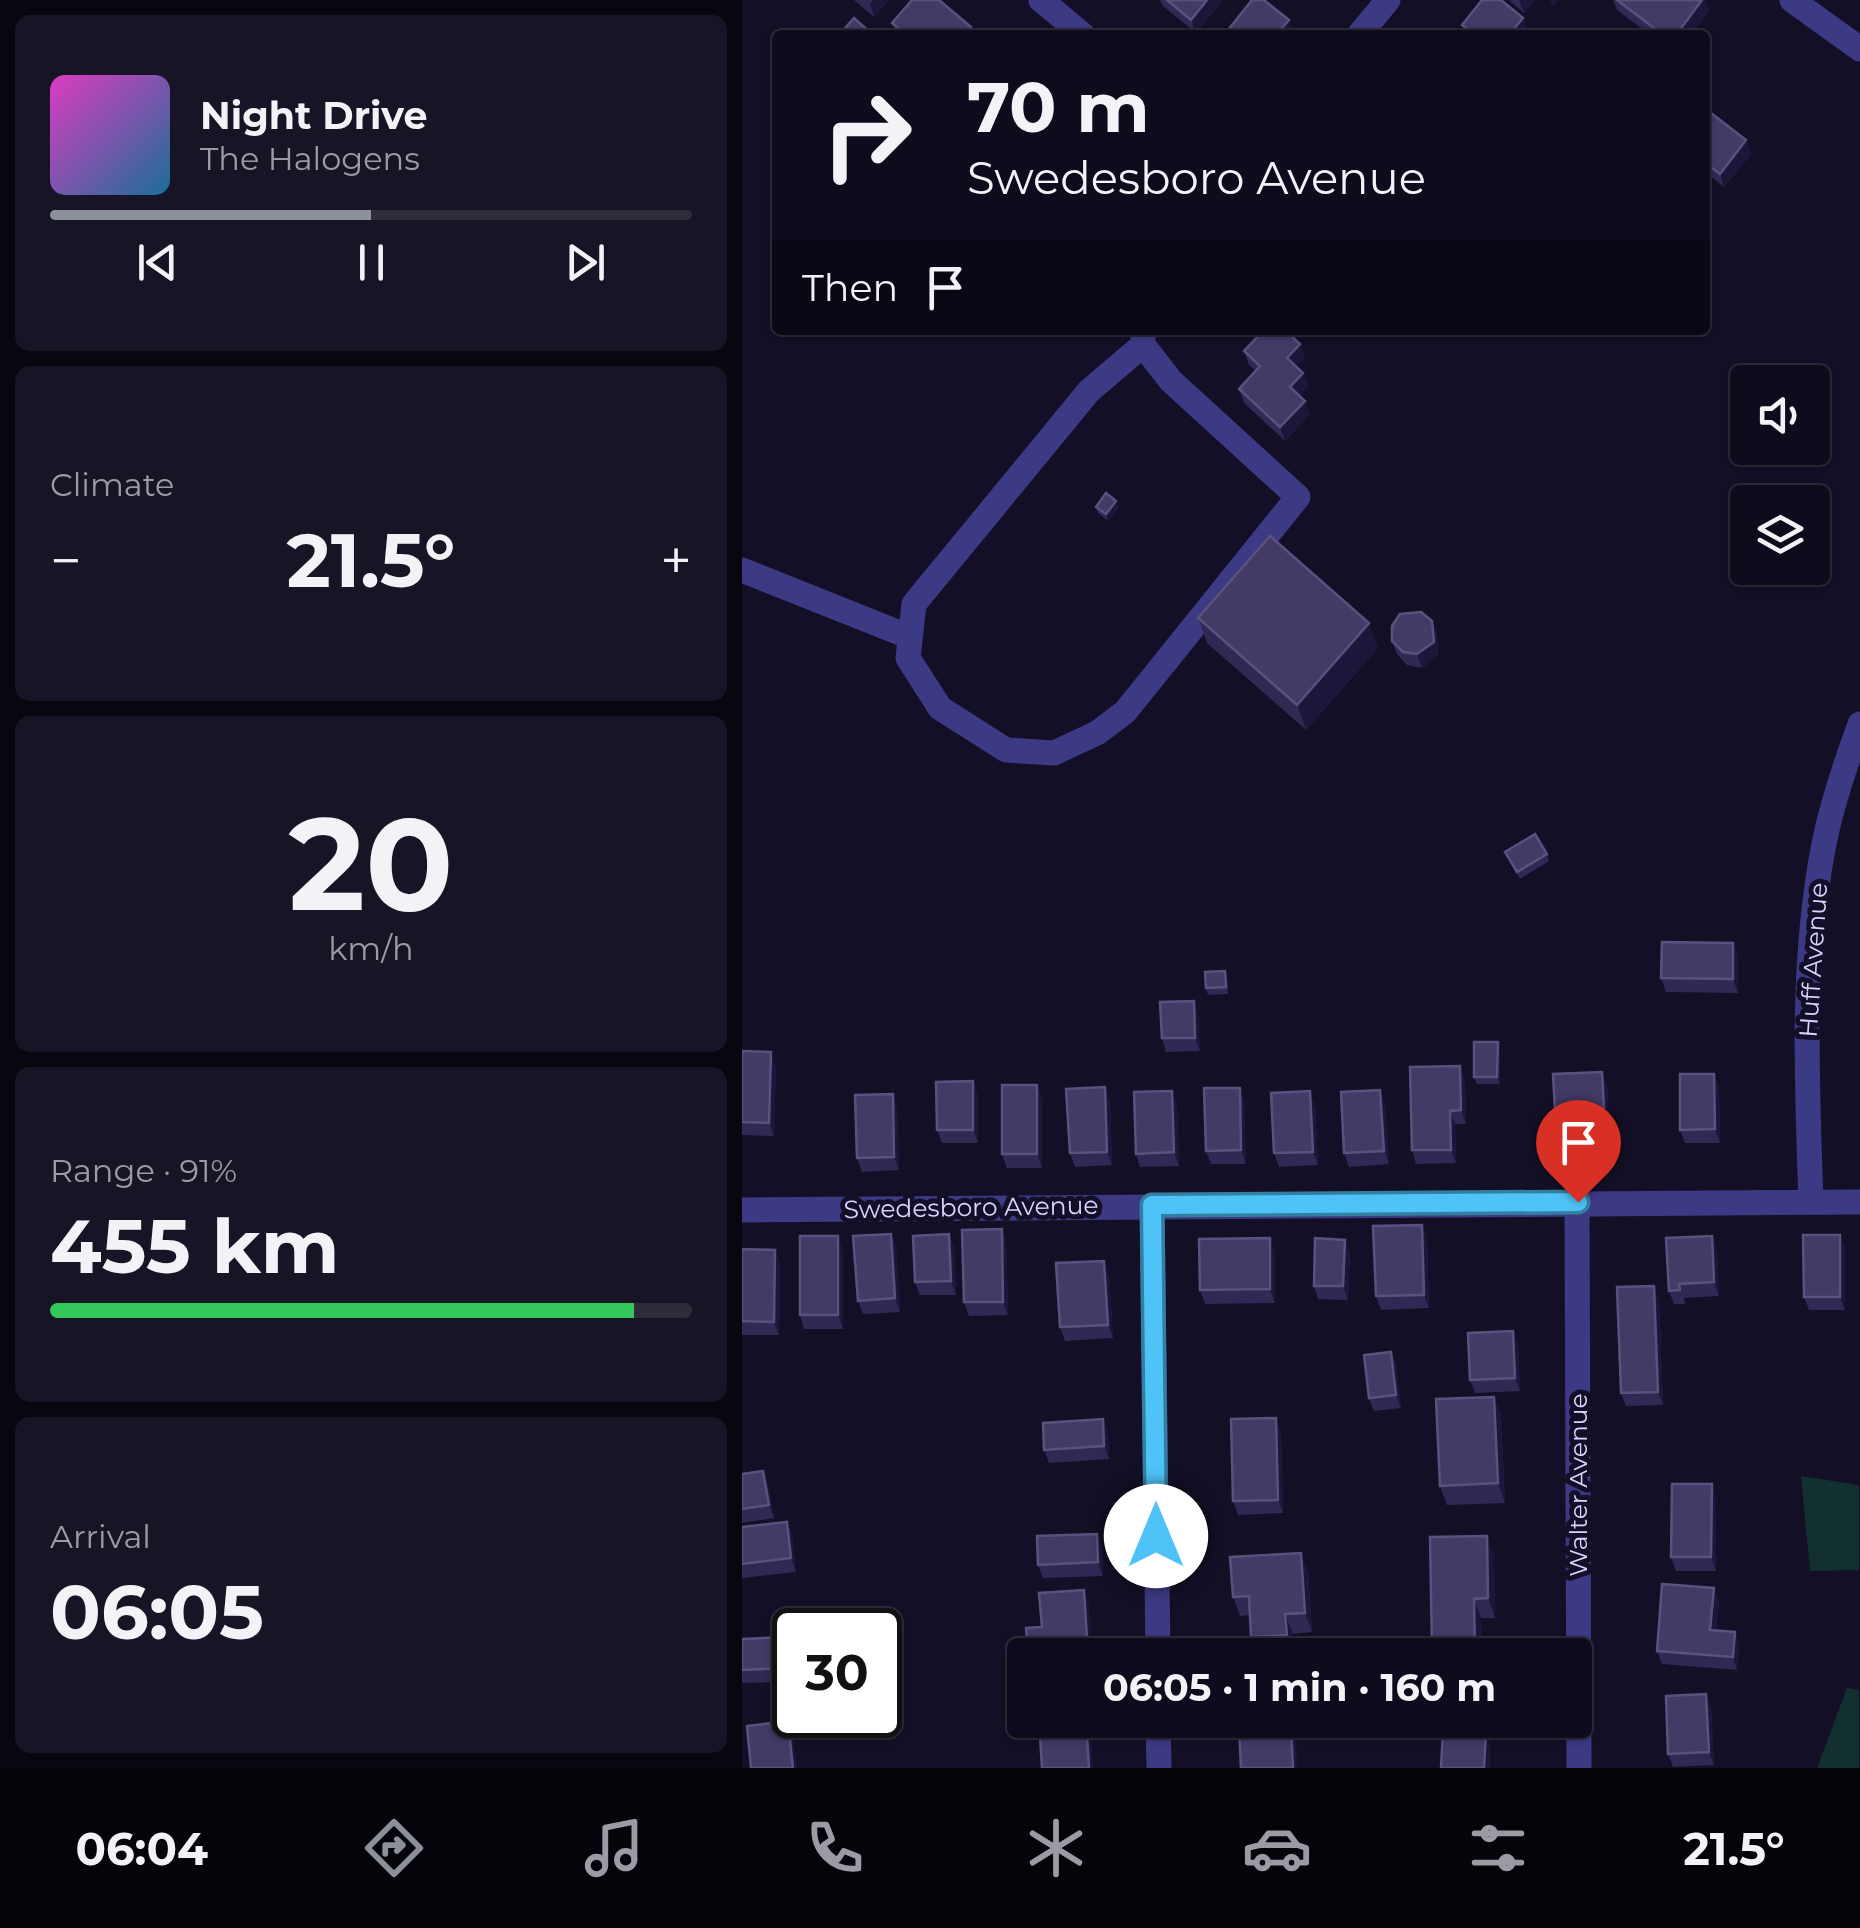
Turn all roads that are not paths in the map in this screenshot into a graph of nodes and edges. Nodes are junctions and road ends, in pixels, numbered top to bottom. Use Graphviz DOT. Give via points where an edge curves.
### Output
graph roads {
  1 [pos="1041,0"];
  2 [pos="1388,0"];
  3 [pos="1792,0"];
  4 [pos="1077,30"];
  5 [pos="1363,30"];
  6 [pos="1860,49"];
  7 [pos="1143,338"];
  8 [pos="742,570"];
  9 [pos="910,638"];
  10 [pos="1860,724"];
  11 [pos="1578,1202"];
  12 [pos="1812,1202"];
  13 [pos="1860,1202"];
  14 [pos="1152,1205"];
  15 [pos="742,1210"];
  16 [pos="1158,1638"];
  17 [pos="1158,1738"];
  18 [pos="1159,1768"];
  19 [pos="1579,1768"];
  1 -- 4 [label="street"];
  2 -- 5 [label="street"];
  3 -- 6 [label="street"];
  7 -- 9 [label="street" via="1090,391 914,604"];
  7 -- 9 [label="street" via="1171,381 1298,497 1125,712 1097,734 1054,753 1006,750 940,708 908,658"];
  8 -- 9 [label="street"];
  10 -- 12 [label="street, Huff Avenue" via="1832,809 1816,891 1807,1007"];
  11 -- 12 [label="street, Swedesboro Avenue"];
  11 -- 14 [label="street, Swedesboro Avenue"];
  11 -- 19 [label="street, Walter Avenue"];
  12 -- 13 [label="street, Swedesboro Avenue"];
  14 -- 15 [label="street, Swedesboro Avenue"];
  14 -- 16 [label="street"];
  17 -- 18 [label="street"];
}
